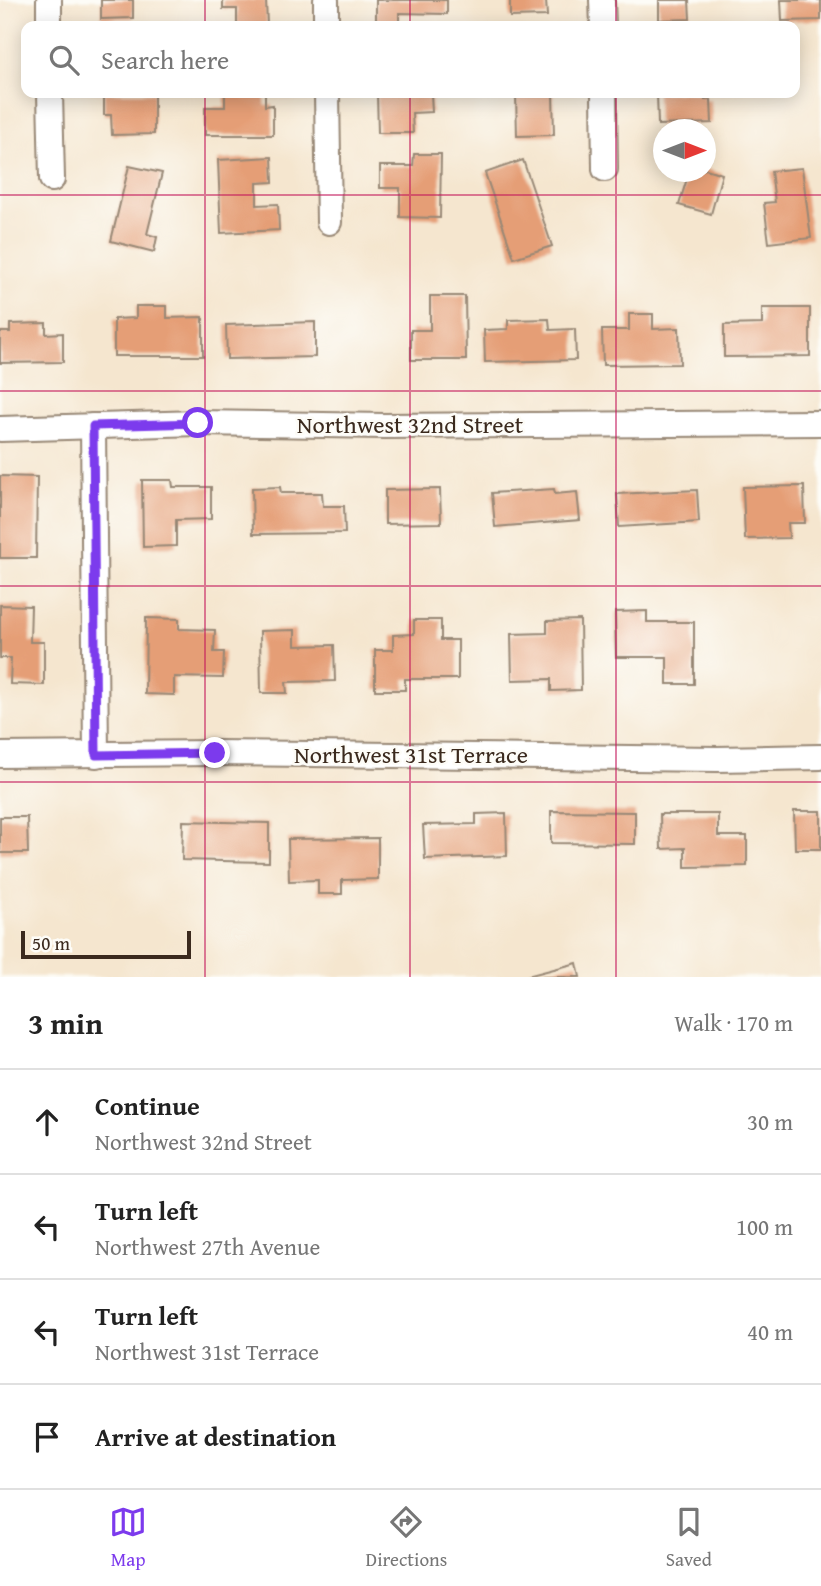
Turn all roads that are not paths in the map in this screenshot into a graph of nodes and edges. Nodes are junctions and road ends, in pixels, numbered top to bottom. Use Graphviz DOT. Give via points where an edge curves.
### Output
graph roads {
  1 [pos="49,0"];
  2 [pos="326,0"];
  3 [pos="602,0"];
  4 [pos="49,21"];
  5 [pos="326,21"];
  6 [pos="603,21"];
  7 [pos="50,98"];
  8 [pos="327,98"];
  9 [pos="604,98"];
  10 [pos="605,169"];
  11 [pos="52,179"];
  12 [pos="329,222"];
  13 [pos="821,423"];
  14 [pos="93,426"];
  15 [pos="0,429"];
  16 [pos="0,755"];
  17 [pos="96,755"];
  18 [pos="821,757"];
  1 -- 4 [label="street"];
  2 -- 5 [label="street"];
  3 -- 6 [label="street"];
  7 -- 11 [label="street"];
  8 -- 12 [label="street"];
  9 -- 10 [label="street"];
  13 -- 14 [label="street, Northwest 32nd Street"];
  14 -- 15 [label="street, Northwest 32nd Street"];
  14 -- 17 [label="street"];
  16 -- 17 [label="street, Northwest 31st Terrace"];
  17 -- 18 [label="street, Northwest 31st Terrace"];
}
